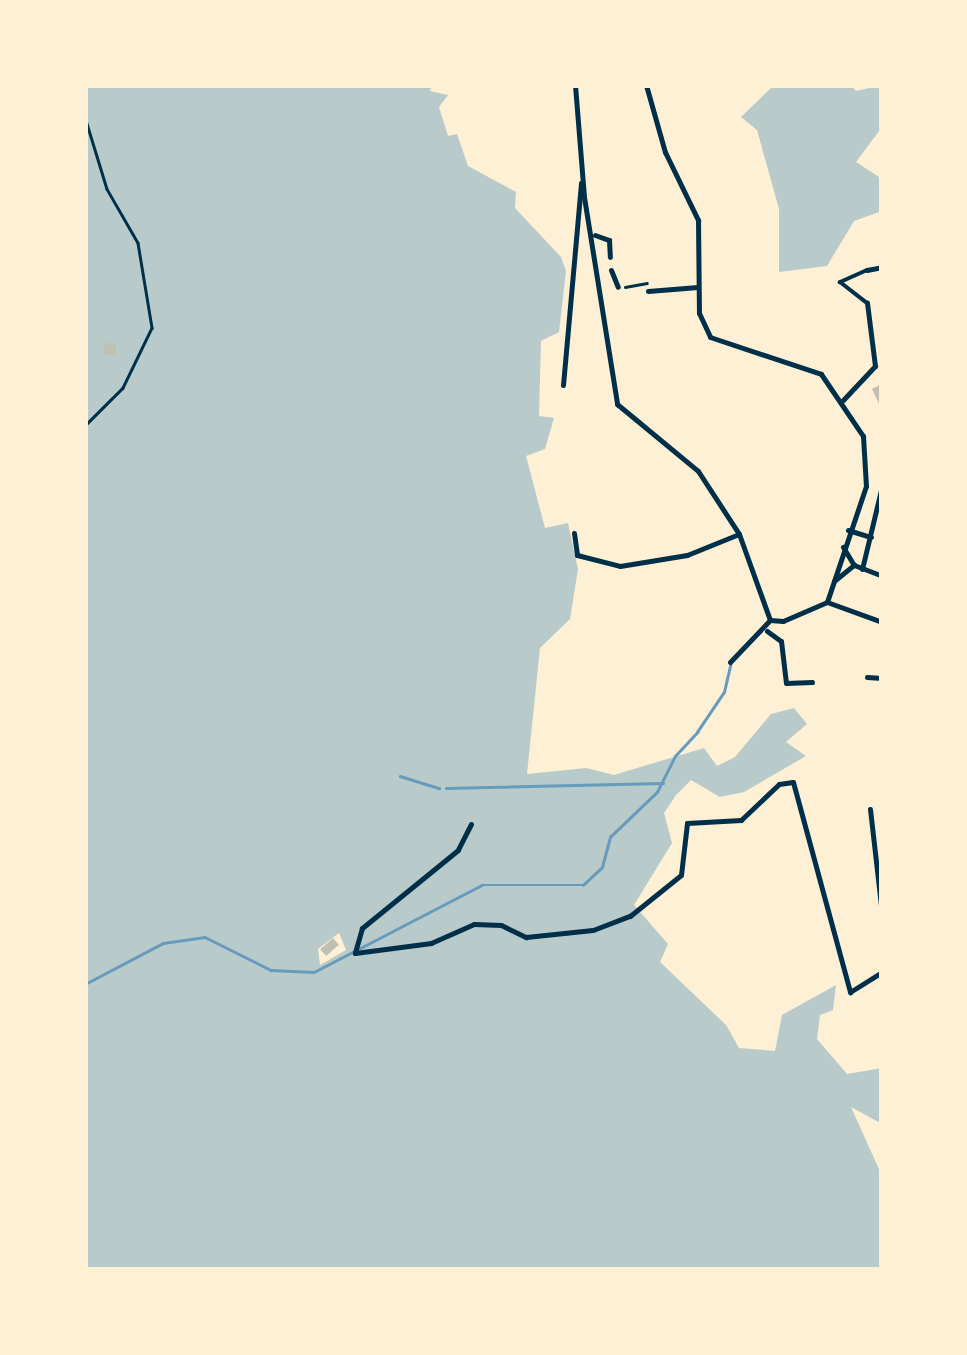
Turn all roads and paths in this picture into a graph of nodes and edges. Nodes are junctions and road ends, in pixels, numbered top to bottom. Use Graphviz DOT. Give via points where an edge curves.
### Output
graph roads {
  1 [pos="575,85"];
  2 [pos="646,85"];
  3 [pos="85,117"];
  4 [pos="582,180"];
  5 [pos="595,235"];
  6 [pos="610,257"];
  7 [pos="882,267"];
  8 [pos="611,270"];
  9 [pos="867,270"];
  10 [pos="698,286"];
  11 [pos="618,287"];
  12 [pos="648,291"];
  13 [pos="867,303"];
  14 [pos="563,384"];
  15 [pos="843,400"];
  16 [pos="85,426"];
  17 [pos="882,486"];
  18 [pos="848,530"];
  19 [pos="574,533"];
  20 [pos="738,534"];
  21 [pos="871,537"];
  22 [pos="842,544"];
  23 [pos="854,565"];
  24 [pos="862,569"];
  25 [pos="882,576"];
  26 [pos="831,582"];
  27 [pos="828,602"];
  28 [pos="770,620"];
  29 [pos="882,622"];
  30 [pos="766,630"];
  31 [pos="730,662"];
  32 [pos="867,677"];
  33 [pos="882,678"];
  34 [pos="812,682"];
  35 [pos="870,810"];
  36 [pos="472,824"];
  37 [pos="882,915"];
  38 [pos="882,972"];
  1 -- 4 [label="street"];
  2 -- 10 [label="street" via="665,152 698,220"];
  3 -- 16 [label="path" via="107,189 138,242 152,328 123,388"];
  4 -- 5 [label="street"];
  4 -- 14 [label="street"];
  5 -- 6 [label="street" via="609,240"];
  5 -- 20 [label="street" via="617,404 698,471"];
  7 -- 9 [label="street"];
  8 -- 11 [label="street"];
  9 -- 13 [label="street" via="840,282"];
  10 -- 12 [label="street"];
  10 -- 15 [label="street" via="699,313 710,337 812,369"];
  11 -- 12 [label="path" via="644,279"];
  13 -- 15 [label="street" via="876,366"];
  15 -- 18 [label="street" via="863,436 866,466 866,486"];
  17 -- 21 [label="street"];
  18 -- 21 [label="street"];
  18 -- 22 [label="street"];
  19 -- 20 [label="street" via="577,555 620,566 688,554"];
  20 -- 28 [label="street"];
  21 -- 24 [label="street"];
  22 -- 23 [label="street"];
  22 -- 26 [label="street"];
  23 -- 24 [label="street"];
  23 -- 26 [label="street"];
  24 -- 25 [label="street"];
  26 -- 27 [label="street"];
  27 -- 28 [label="street"];
  27 -- 29 [label="street"];
  28 -- 30 [label="street"];
  30 -- 31 [label="street"];
  30 -- 34 [label="street" via="781,641 786,683"];
  32 -- 33 [label="street"];
  35 -- 37 [label="street"];
  36 -- 38 [label="street" via="458,850 362,928 355,953 430,944 474,924 500,925 526,937 593,930 639,908 681,875 686,822 741,820 779,784 793,782 850,992"];
}
